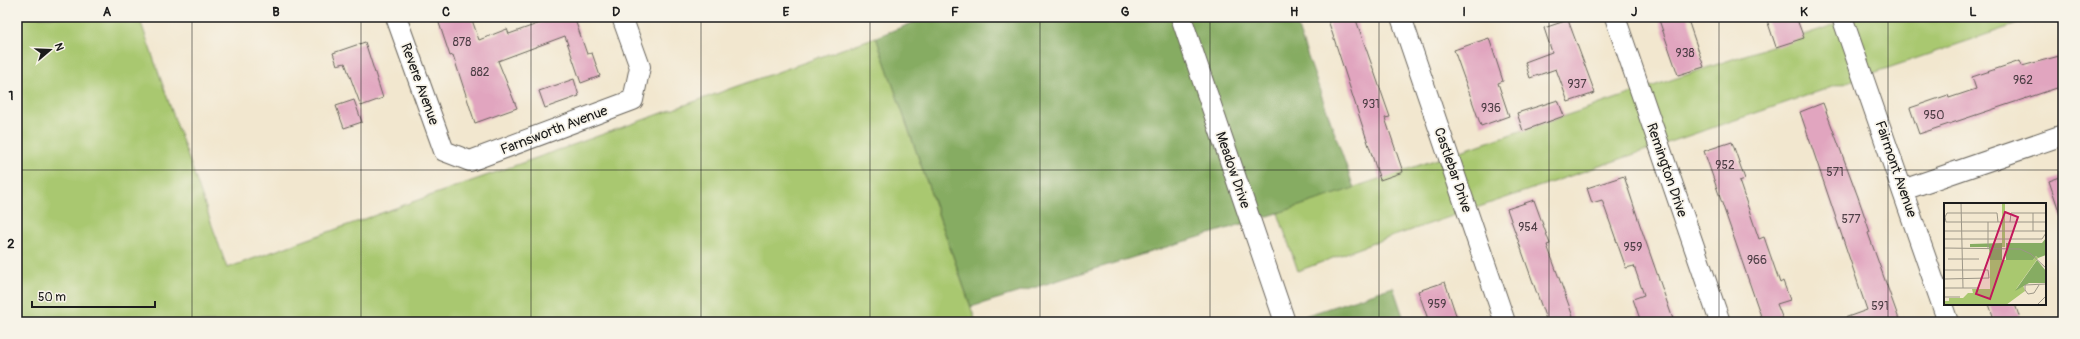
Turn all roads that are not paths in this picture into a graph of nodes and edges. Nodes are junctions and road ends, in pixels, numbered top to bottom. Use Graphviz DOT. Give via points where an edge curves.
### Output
graph roads {
  1 [pos="396,17"];
  2 [pos="622,17"];
  3 [pos="1180,17"];
  4 [pos="1401,17"];
  5 [pos="1615,17"];
  6 [pos="1842,17"];
  7 [pos="2063,135"];
  8 [pos="444,151"];
  9 [pos="1903,190"];
  10 [pos="1285,322"];
  11 [pos="1505,322"];
  12 [pos="1720,322"];
  13 [pos="1948,322"];
  1 -- 8 [label="street, Revere Avenue"];
  2 -- 8 [label="street, Farnsworth Avenue" via="640,67 633,100 470,161"];
  3 -- 10 [label="street, Meadow Drive"];
  4 -- 11 [label="street, Castlebar Drive"];
  5 -- 12 [label="street, Remington Drive"];
  6 -- 9 [label="street, Fairmont Avenue"];
  7 -- 9 [label="street"];
  9 -- 13 [label="street, Fairmont Avenue"];
}
